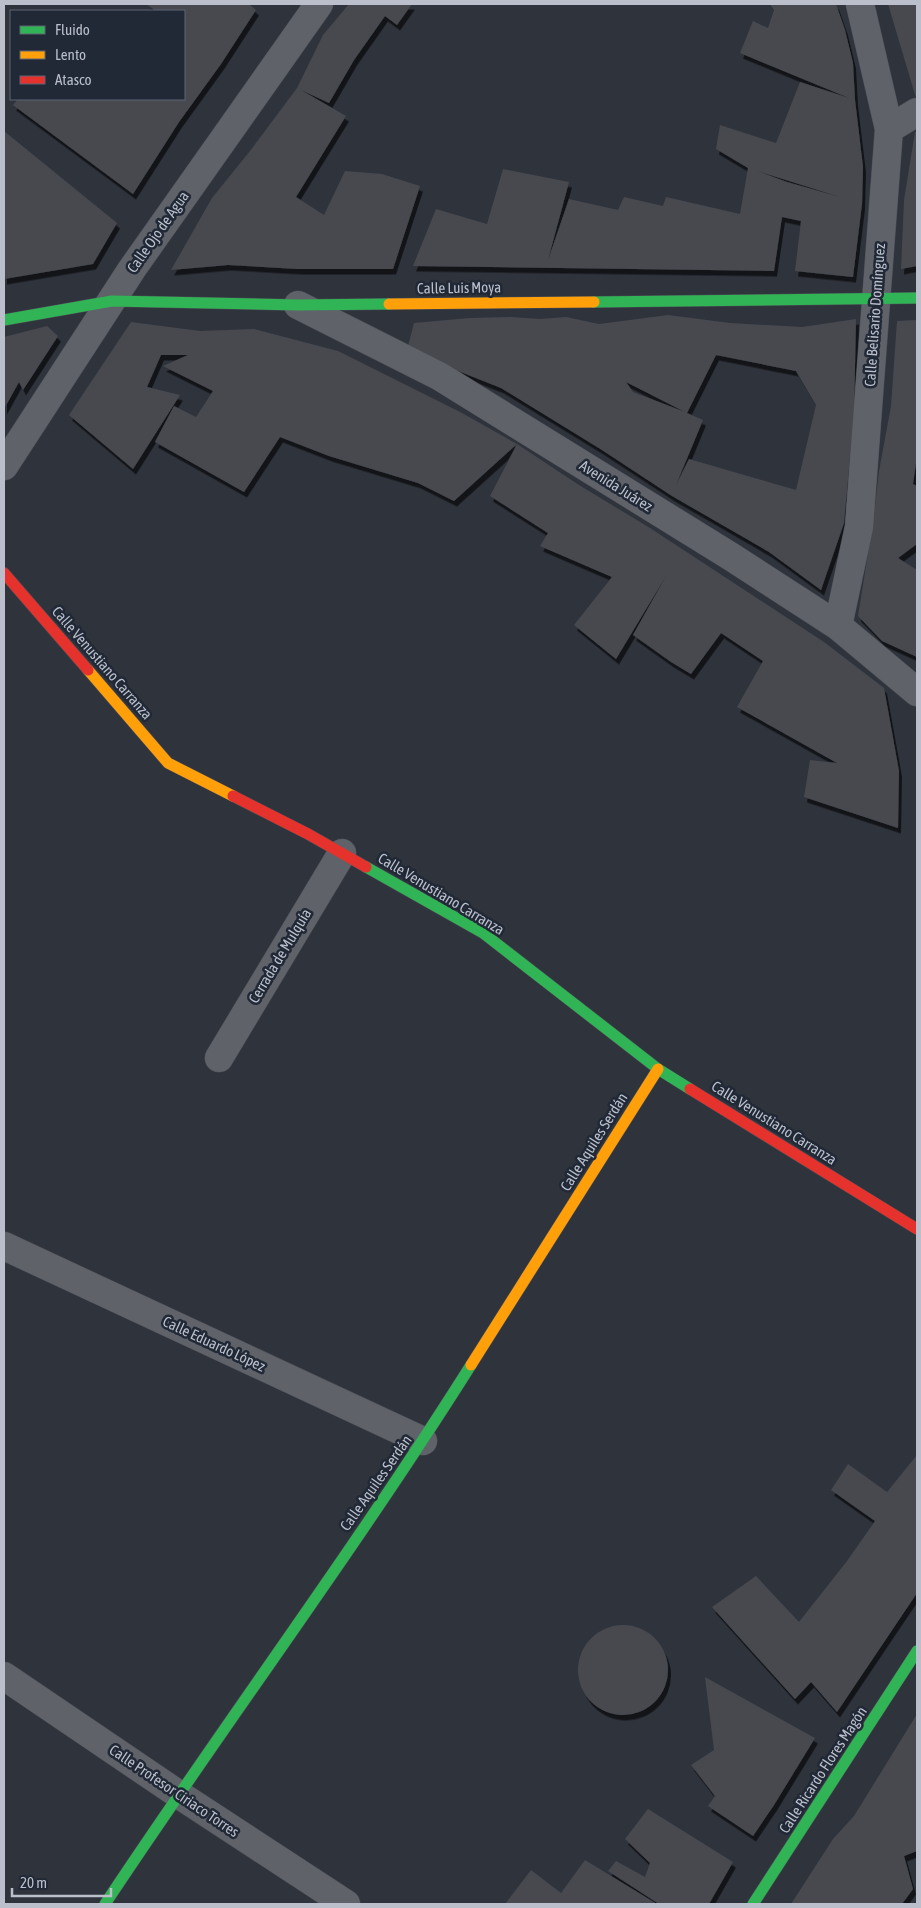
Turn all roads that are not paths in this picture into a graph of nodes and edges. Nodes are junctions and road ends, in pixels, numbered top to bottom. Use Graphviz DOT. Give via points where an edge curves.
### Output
graph roads {
  1 [pos="319,4"];
  2 [pos="860,4"];
  3 [pos="917,112"];
  4 [pos="889,129"];
  5 [pos="877,298"];
  6 [pos="917,298"];
  7 [pos="112,301"];
  8 [pos="298,305"];
  9 [pos="4,320"];
  10 [pos="4,466"];
  11 [pos="4,573"];
  12 [pos="838,626"];
  13 [pos="917,692"];
  14 [pos="342,853"];
  15 [pos="219,1058"];
  16 [pos="658,1069"];
  17 [pos="917,1229"];
  18 [pos="4,1246"];
  19 [pos="423,1441"];
  20 [pos="917,1651"];
  21 [pos="4,1676"];
  22 [pos="178,1794"];
  23 [pos="105,1904"];
  24 [pos="346,1904"];
  25 [pos="753,1904"];
  1 -- 7 [label="street, Calle Ojo de Agua"];
  2 -- 4 [label="street, Calle Belisario Domínguez"];
  3 -- 4 [label="street"];
  4 -- 5 [label="street, Calle Belisario Domínguez"];
  5 -- 6 [label="street, Calle Luis Moya"];
  5 -- 8 [label="street, Calle Luis Moya"];
  5 -- 12 [label="street, Calle Belisario Domínguez" via="859,527"];
  7 -- 8 [label="street, Calle Luis Moya"];
  7 -- 9 [label="street, Calle Luis Moya"];
  7 -- 10 [label="street, Calle Ojo de Agua"];
  8 -- 12 [label="street, Avenida Juárez" via="439,376"];
  11 -- 14 [label="street, Calle Venustiano Carranza" via="168,764"];
  12 -- 13 [label="street, Avenida Juárez"];
  14 -- 15 [label="street, Cerrada de Mulquía"];
  14 -- 16 [label="street, Calle Venustiano Carranza" via="483,932"];
  16 -- 17 [label="street, Calle Venustiano Carranza"];
  16 -- 19 [label="street, Calle Aquiles Serdán"];
  18 -- 19 [label="street, Calle Eduardo López"];
  19 -- 22 [label="street, Calle Aquiles Serdán"];
  20 -- 25 [label="street, Calle Ricardo Flores Magón"];
  21 -- 22 [label="street, Calle Profesor Ciriaco Torres"];
  22 -- 23 [label="street, Calle Aquiles Serdán"];
  22 -- 24 [label="street, Calle Profesor Ciriaco Torres"];
}
